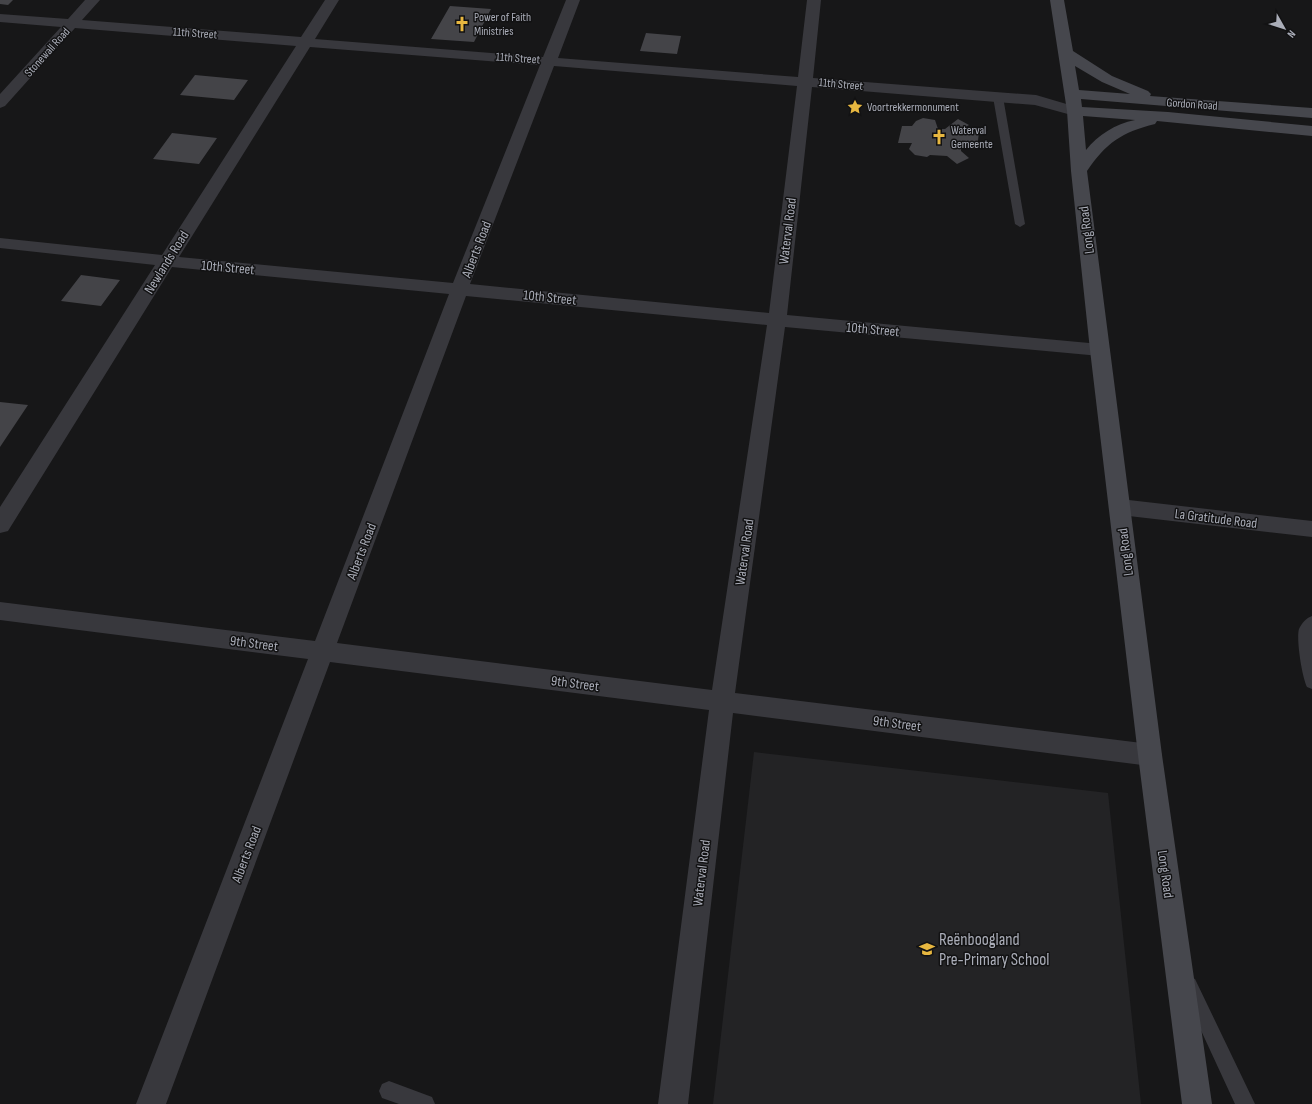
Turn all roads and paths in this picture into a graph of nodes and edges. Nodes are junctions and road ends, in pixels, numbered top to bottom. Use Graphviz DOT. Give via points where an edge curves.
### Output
graph roads {
  1 [pos="93,0"];
  2 [pos="332,0"];
  3 [pos="573,0"];
  4 [pos="814,0"];
  5 [pos="1057,0"];
  6 [pos="0,18"];
  7 [pos="72,23"];
  8 [pos="304,42"];
  9 [pos="1065,53"];
  10 [pos="549,60"];
  11 [pos="805,81"];
  12 [pos="998,97"];
  13 [pos="1162,102"];
  14 [pos="0,103"];
  15 [pos="1073,103"];
  16 [pos="1312,113"];
  17 [pos="1168,117"];
  18 [pos="1312,131"];
  19 [pos="1079,171"];
  20 [pos="1020,224"];
  21 [pos="0,243"];
  22 [pos="167,261"];
  23 [pos="460,288"];
  24 [pos="777,320"];
  25 [pos="1100,350"];
  26 [pos="1120,507"];
  27 [pos="0,525"];
  28 [pos="1312,529"];
  29 [pos="0,611"];
  30 [pos="1312,622"];
  31 [pos="323,651"];
  32 [pos="1309,653"];
  33 [pos="1312,682"];
  34 [pos="722,702"];
  35 [pos="1150,754"];
  36 [pos="1178,961"];
  37 [pos="389,1090"];
  38 [pos="151,1104"];
  39 [pos="425,1104"];
  40 [pos="673,1104"];
  41 [pos="1197,1104"];
  42 [pos="1245,1104"];
  1 -- 7 [label="street, Stonewall Road"];
  2 -- 8 [label="street, Newlands Road"];
  3 -- 10 [label="street, Alberts Road"];
  4 -- 11 [label="street, Waterval Road"];
  5 -- 9 [label="main road, Long Road"];
  6 -- 7 [label="street, 11th Street"];
  7 -- 8 [label="street, 11th Street"];
  7 -- 14 [label="street, Stonewall Road"];
  8 -- 10 [label="street, 11th Street"];
  8 -- 22 [label="street, Newlands Road"];
  9 -- 13 [label="main road" via="1107,79"];
  9 -- 15 [label="main road, Long Road"];
  10 -- 11 [label="street, 11th Street"];
  10 -- 23 [label="street, Alberts Road"];
  11 -- 12 [label="street, 11th Street"];
  11 -- 24 [label="street, Waterval Road"];
  12 -- 15 [label="street, 11th Street"];
  12 -- 20 [label="lane"];
  13 -- 15 [label="main road, Gordon Road"];
  13 -- 16 [label="main road, Gordon Road"];
  15 -- 17 [label="main road, Gordon Road"];
  15 -- 19 [label="main road, Long Road"];
  17 -- 18 [label="main road, Gordon Road"];
  17 -- 19 [label="main road" via="1133,124 1117,131 1092,151"];
  19 -- 25 [label="main road, Long Road"];
  21 -- 22 [label="street, 10th Street"];
  22 -- 23 [label="street, 10th Street"];
  22 -- 27 [label="street, Newlands Road"];
  23 -- 24 [label="street, 10th Street"];
  23 -- 31 [label="street, Alberts Road"];
  24 -- 25 [label="street, 10th Street"];
  24 -- 34 [label="street, Waterval Road"];
  25 -- 26 [label="main road, Long Road"];
  26 -- 28 [label="street, La Gratitude Road"];
  26 -- 35 [label="main road, Long Road"];
  29 -- 31 [label="street, 9th Street"];
  30 -- 32 [label="lane" via="1306,631"];
  31 -- 34 [label="street, 9th Street"];
  31 -- 38 [label="street, Alberts Road"];
  32 -- 33 [label="lane"];
  34 -- 35 [label="street, 9th Street"];
  34 -- 40 [label="street, Waterval Road"];
  35 -- 36 [label="main road, Long Road"];
  36 -- 41 [label="main road, Long Road"];
  36 -- 42 [label="lane"];
  37 -- 39 [label="lane"];
}
